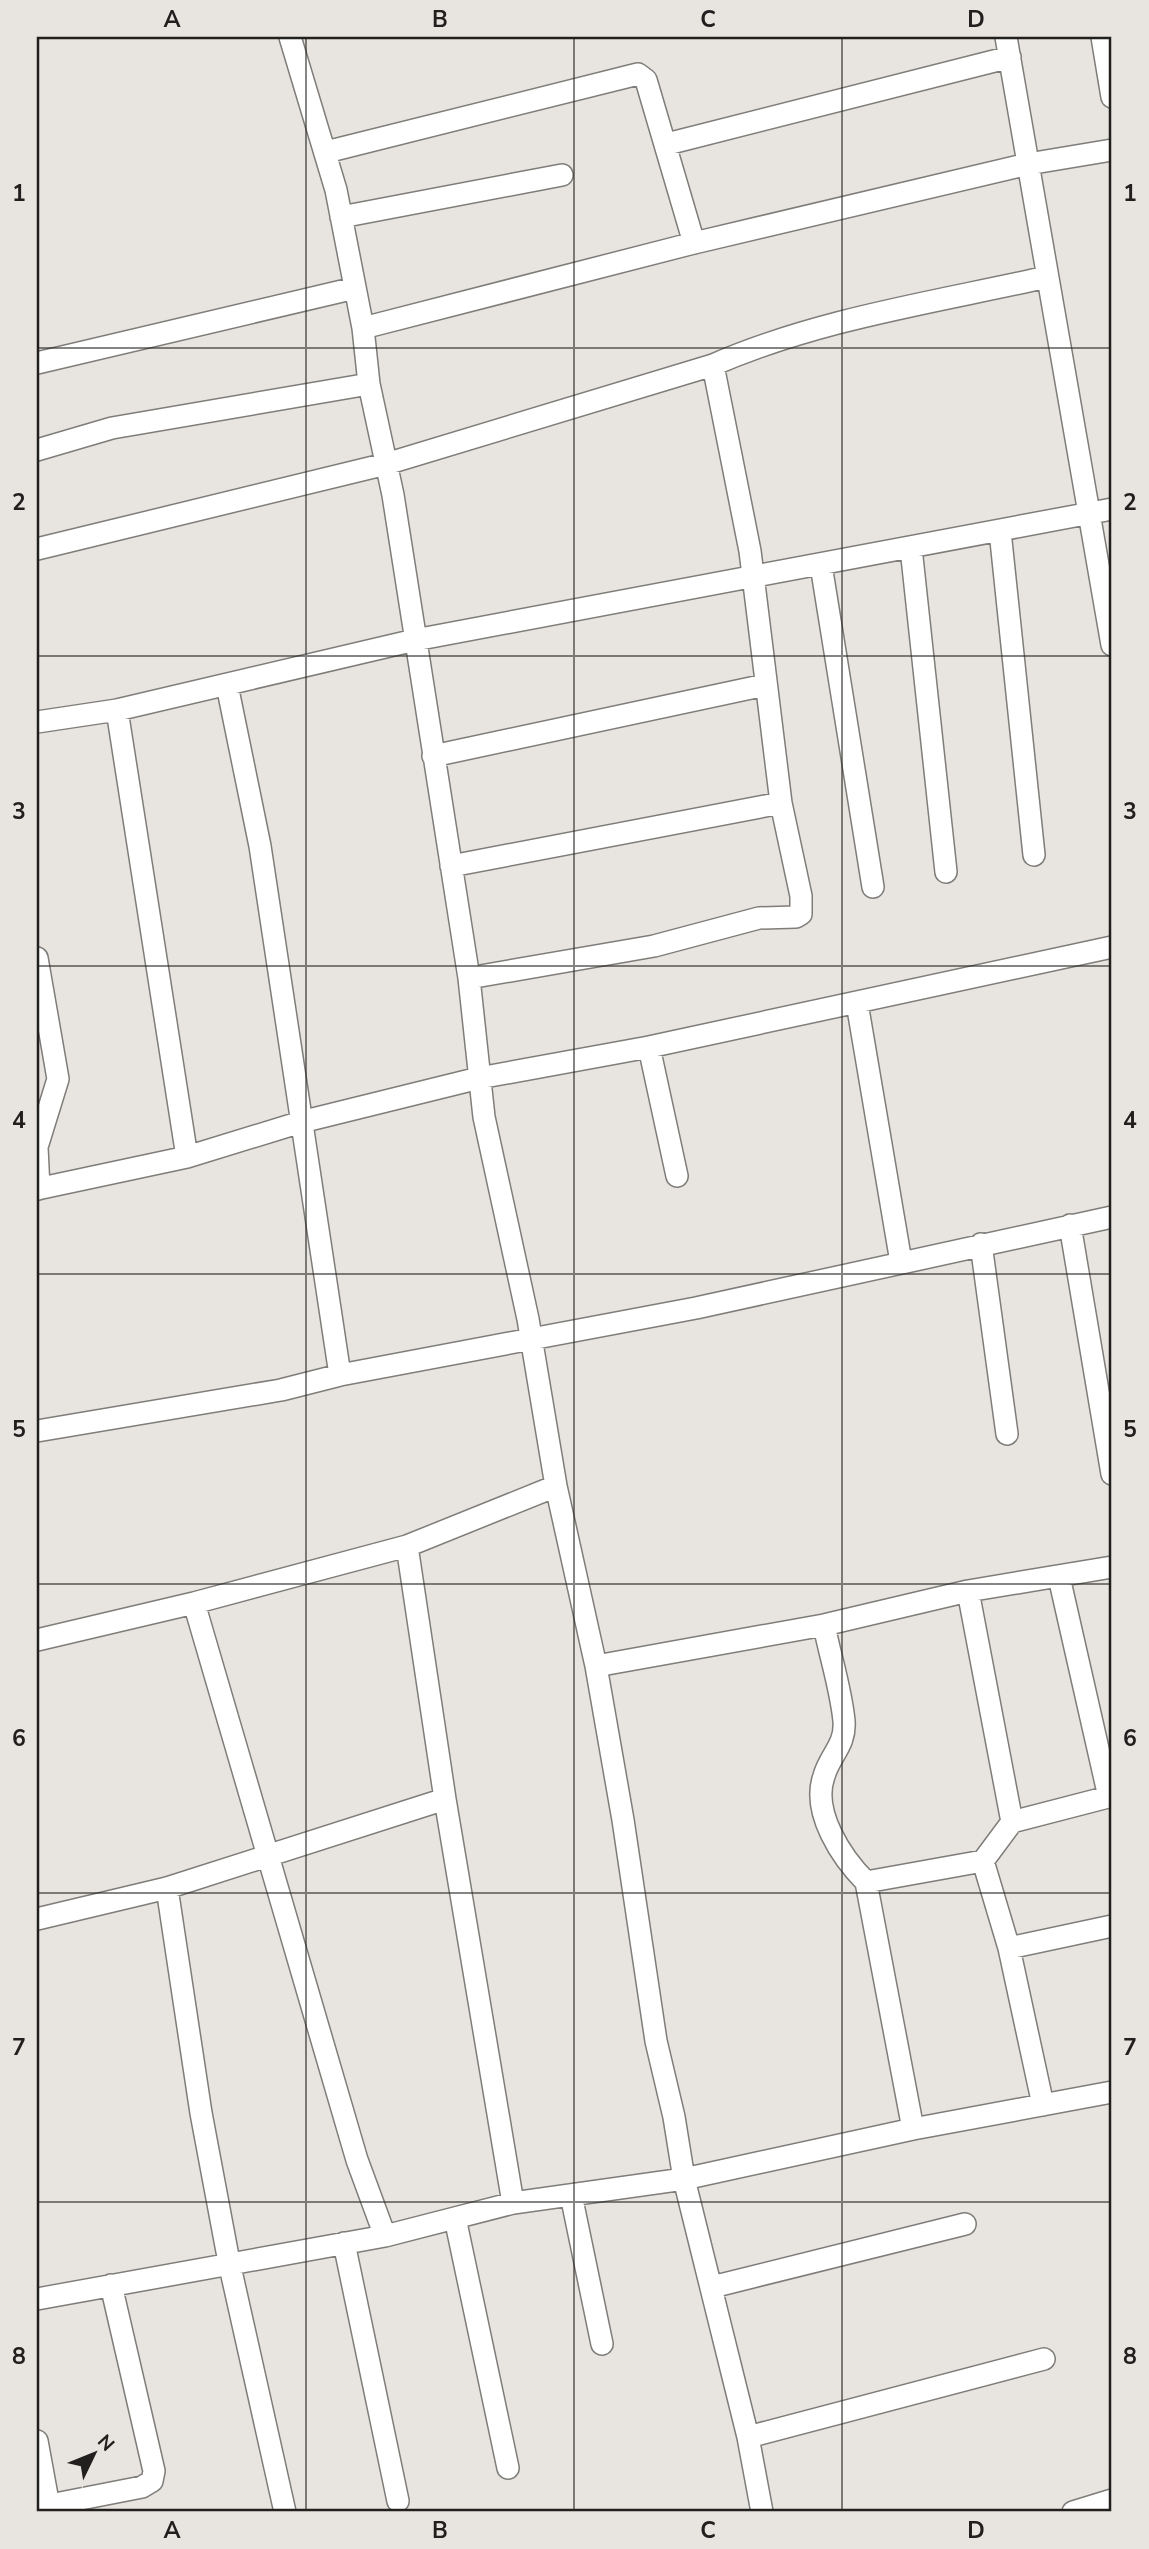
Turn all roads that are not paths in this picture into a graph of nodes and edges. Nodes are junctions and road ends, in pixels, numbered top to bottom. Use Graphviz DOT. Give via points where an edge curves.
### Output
graph roads {
  1 [pos="290,37"];
  2 [pos="1102,37"];
  3 [pos="1008,47"];
  4 [pos="1112,97"];
  5 [pos="667,144"];
  6 [pos="1112,150"];
  7 [pos="326,152"];
  8 [pos="1028,164"];
  9 [pos="562,175"];
  10 [pos="341,217"];
  11 [pos="694,243"];
  12 [pos="1047,277"];
  13 [pos="355,288"];
  14 [pos="363,328"];
  15 [pos="37,363"];
  16 [pos="713,365"];
  17 [pos="369,384"];
  18 [pos="37,450"];
  19 [pos="386,464"];
  20 [pos="1112,509"];
  21 [pos="1090,513"];
  22 [pos="1000,531"];
  23 [pos="911,548"];
  24 [pos="37,549"];
  25 [pos="821,565"];
  26 [pos="751,576"];
  27 [pos="415,640"];
  28 [pos="1112,645"];
  29 [pos="227,685"];
  30 [pos="765,685"];
  31 [pos="117,710"];
  32 [pos="37,722"];
  33 [pos="433,756"];
  34 [pos="781,803"];
  35 [pos="1034,855"];
  36 [pos="451,866"];
  37 [pos="946,872"];
  38 [pos="873,887"];
  39 [pos="1112,947"];
  40 [pos="37,958"];
  41 [pos="469,978"];
  42 [pos="856,1003"];
  43 [pos="649,1046"];
  44 [pos="479,1078"];
  45 [pos="301,1122"];
  46 [pos="187,1157"];
  47 [pos="677,1176"];
  48 [pos="38,1189"];
  49 [pos="1112,1217"];
  50 [pos="1070,1225"];
  51 [pos="981,1244"];
  52 [pos="901,1262"];
  53 [pos="532,1340"];
  54 [pos="340,1375"];
  55 [pos="37,1431"];
  56 [pos="1007,1434"];
  57 [pos="1112,1474"];
  58 [pos="555,1486"];
  59 [pos="407,1546"];
  60 [pos="1112,1567"];
  61 [pos="1059,1577"];
  62 [pos="968,1591"];
  63 [pos="194,1603"];
  64 [pos="824,1625"];
  65 [pos="37,1640"];
  66 [pos="596,1666"];
  67 [pos="1111,1797"];
  68 [pos="445,1799"];
  69 [pos="1012,1822"];
  70 [pos="269,1855"];
  71 [pos="983,1861"];
  72 [pos="866,1882"];
  73 [pos="167,1888"];
  74 [pos="37,1919"];
  75 [pos="1112,1926"];
  76 [pos="1009,1948"];
  77 [pos="1112,2092"];
  78 [pos="1043,2105"];
  79 [pos="913,2129"];
  80 [pos="684,2179"];
  81 [pos="571,2195"];
  82 [pos="513,2203"];
  83 [pos="455,2218"];
  84 [pos="965,2224"];
  85 [pos="385,2236"];
  86 [pos="344,2243"];
  87 [pos="229,2262"];
  88 [pos="111,2285"];
  89 [pos="712,2287"];
  90 [pos="37,2299"];
  91 [pos="602,2344"];
  92 [pos="1044,2359"];
  93 [pos="748,2437"];
  94 [pos="37,2441"];
  95 [pos="508,2468"];
  96 [pos="1112,2500"];
  97 [pos="398,2501"];
  98 [pos="50,2509"];
  99 [pos="285,2512"];
  100 [pos="762,2512"];
  101 [pos="1073,2512"];
  1 -- 7 [label="street"];
  2 -- 4 [label="street"];
  3 -- 5 [label="street"];
  3 -- 8 [label="street"];
  5 -- 7 [label="street" via="646,80 638,74"];
  5 -- 11 [label="street"];
  6 -- 8 [label="street"];
  7 -- 10 [label="street"];
  8 -- 11 [label="street"];
  8 -- 12 [label="street"];
  9 -- 10 [label="street"];
  10 -- 13 [label="street"];
  11 -- 14 [label="street"];
  12 -- 16 [label="street" via="810,330"];
  12 -- 21 [label="street"];
  13 -- 14 [label="street"];
  13 -- 15 [label="street"];
  14 -- 17 [label="street"];
  16 -- 19 [label="street"];
  16 -- 26 [label="street"];
  17 -- 18 [label="street" via="112,428"];
  17 -- 19 [label="street"];
  19 -- 24 [label="street"];
  19 -- 27 [label="street"];
  20 -- 21 [label="street"];
  21 -- 22 [label="street"];
  21 -- 28 [label="street"];
  22 -- 23 [label="street"];
  22 -- 35 [label="street"];
  23 -- 25 [label="street"];
  23 -- 37 [label="street"];
  25 -- 26 [label="street"];
  25 -- 38 [label="street"];
  26 -- 27 [label="street"];
  26 -- 30 [label="street"];
  27 -- 29 [label="street"];
  27 -- 33 [label="street"];
  29 -- 31 [label="street"];
  29 -- 45 [label="street" via="260,846"];
  30 -- 33 [label="street"];
  30 -- 34 [label="street"];
  31 -- 32 [label="street"];
  31 -- 46 [label="street"];
  33 -- 36 [label="street"];
  34 -- 36 [label="street"];
  34 -- 41 [label="street" via="801,896 801,914 796,917 759,918 654,946"];
  36 -- 41 [label="street"];
  39 -- 42 [label="street"];
  40 -- 48 [label="street" via="58,1079 37,1147"];
  41 -- 44 [label="street"];
  42 -- 43 [label="street"];
  42 -- 52 [label="street"];
  43 -- 44 [label="street"];
  43 -- 47 [label="street"];
  44 -- 45 [label="street"];
  44 -- 53 [label="street"];
  45 -- 46 [label="street"];
  45 -- 54 [label="street"];
  46 -- 48 [label="street"];
  49 -- 50 [label="street"];
  50 -- 51 [label="street"];
  50 -- 57 [label="street"];
  51 -- 52 [label="street"];
  51 -- 56 [label="street"];
  52 -- 53 [label="street"];
  53 -- 54 [label="street"];
  53 -- 58 [label="street"];
  54 -- 55 [label="street" via="281,1390"];
  58 -- 59 [label="street"];
  58 -- 66 [label="street"];
  59 -- 63 [label="street"];
  59 -- 68 [label="street"];
  60 -- 61 [label="street"];
  61 -- 62 [label="street"];
  61 -- 67 [label="street"];
  62 -- 64 [label="street"];
  62 -- 69 [label="street"];
  63 -- 65 [label="street"];
  63 -- 70 [label="street"];
  64 -- 66 [label="street"];
  64 -- 72 [label="street" via="844,1721 843,1741 823,1776 821,1797 831,1833 846,1862"];
  66 -- 80 [label="street" via="656,2041"];
  67 -- 69 [label="street"];
  68 -- 70 [label="street"];
  68 -- 82 [label="street"];
  69 -- 71 [label="street"];
  70 -- 73 [label="street"];
  70 -- 85 [label="street" via="357,2160"];
  71 -- 72 [label="street"];
  71 -- 76 [label="street"];
  72 -- 79 [label="street"];
  73 -- 74 [label="street"];
  73 -- 87 [label="street"];
  75 -- 76 [label="street"];
  76 -- 78 [label="street"];
  77 -- 78 [label="street"];
  78 -- 79 [label="street"];
  79 -- 80 [label="street"];
  80 -- 81 [label="street"];
  80 -- 89 [label="street"];
  81 -- 82 [label="street"];
  81 -- 91 [label="street"];
  82 -- 83 [label="street"];
  83 -- 85 [label="street"];
  83 -- 95 [label="street"];
  84 -- 89 [label="street"];
  85 -- 86 [label="street"];
  86 -- 87 [label="street"];
  86 -- 97 [label="street"];
  87 -- 88 [label="street"];
  87 -- 99 [label="street"];
  88 -- 90 [label="street"];
  88 -- 98 [label="street" via="154,2471 152,2481"];
  89 -- 93 [label="street"];
  92 -- 93 [label="street"];
  93 -- 100 [label="street"];
  94 -- 98 [label="street"];
  96 -- 101 [label="street"];
}
